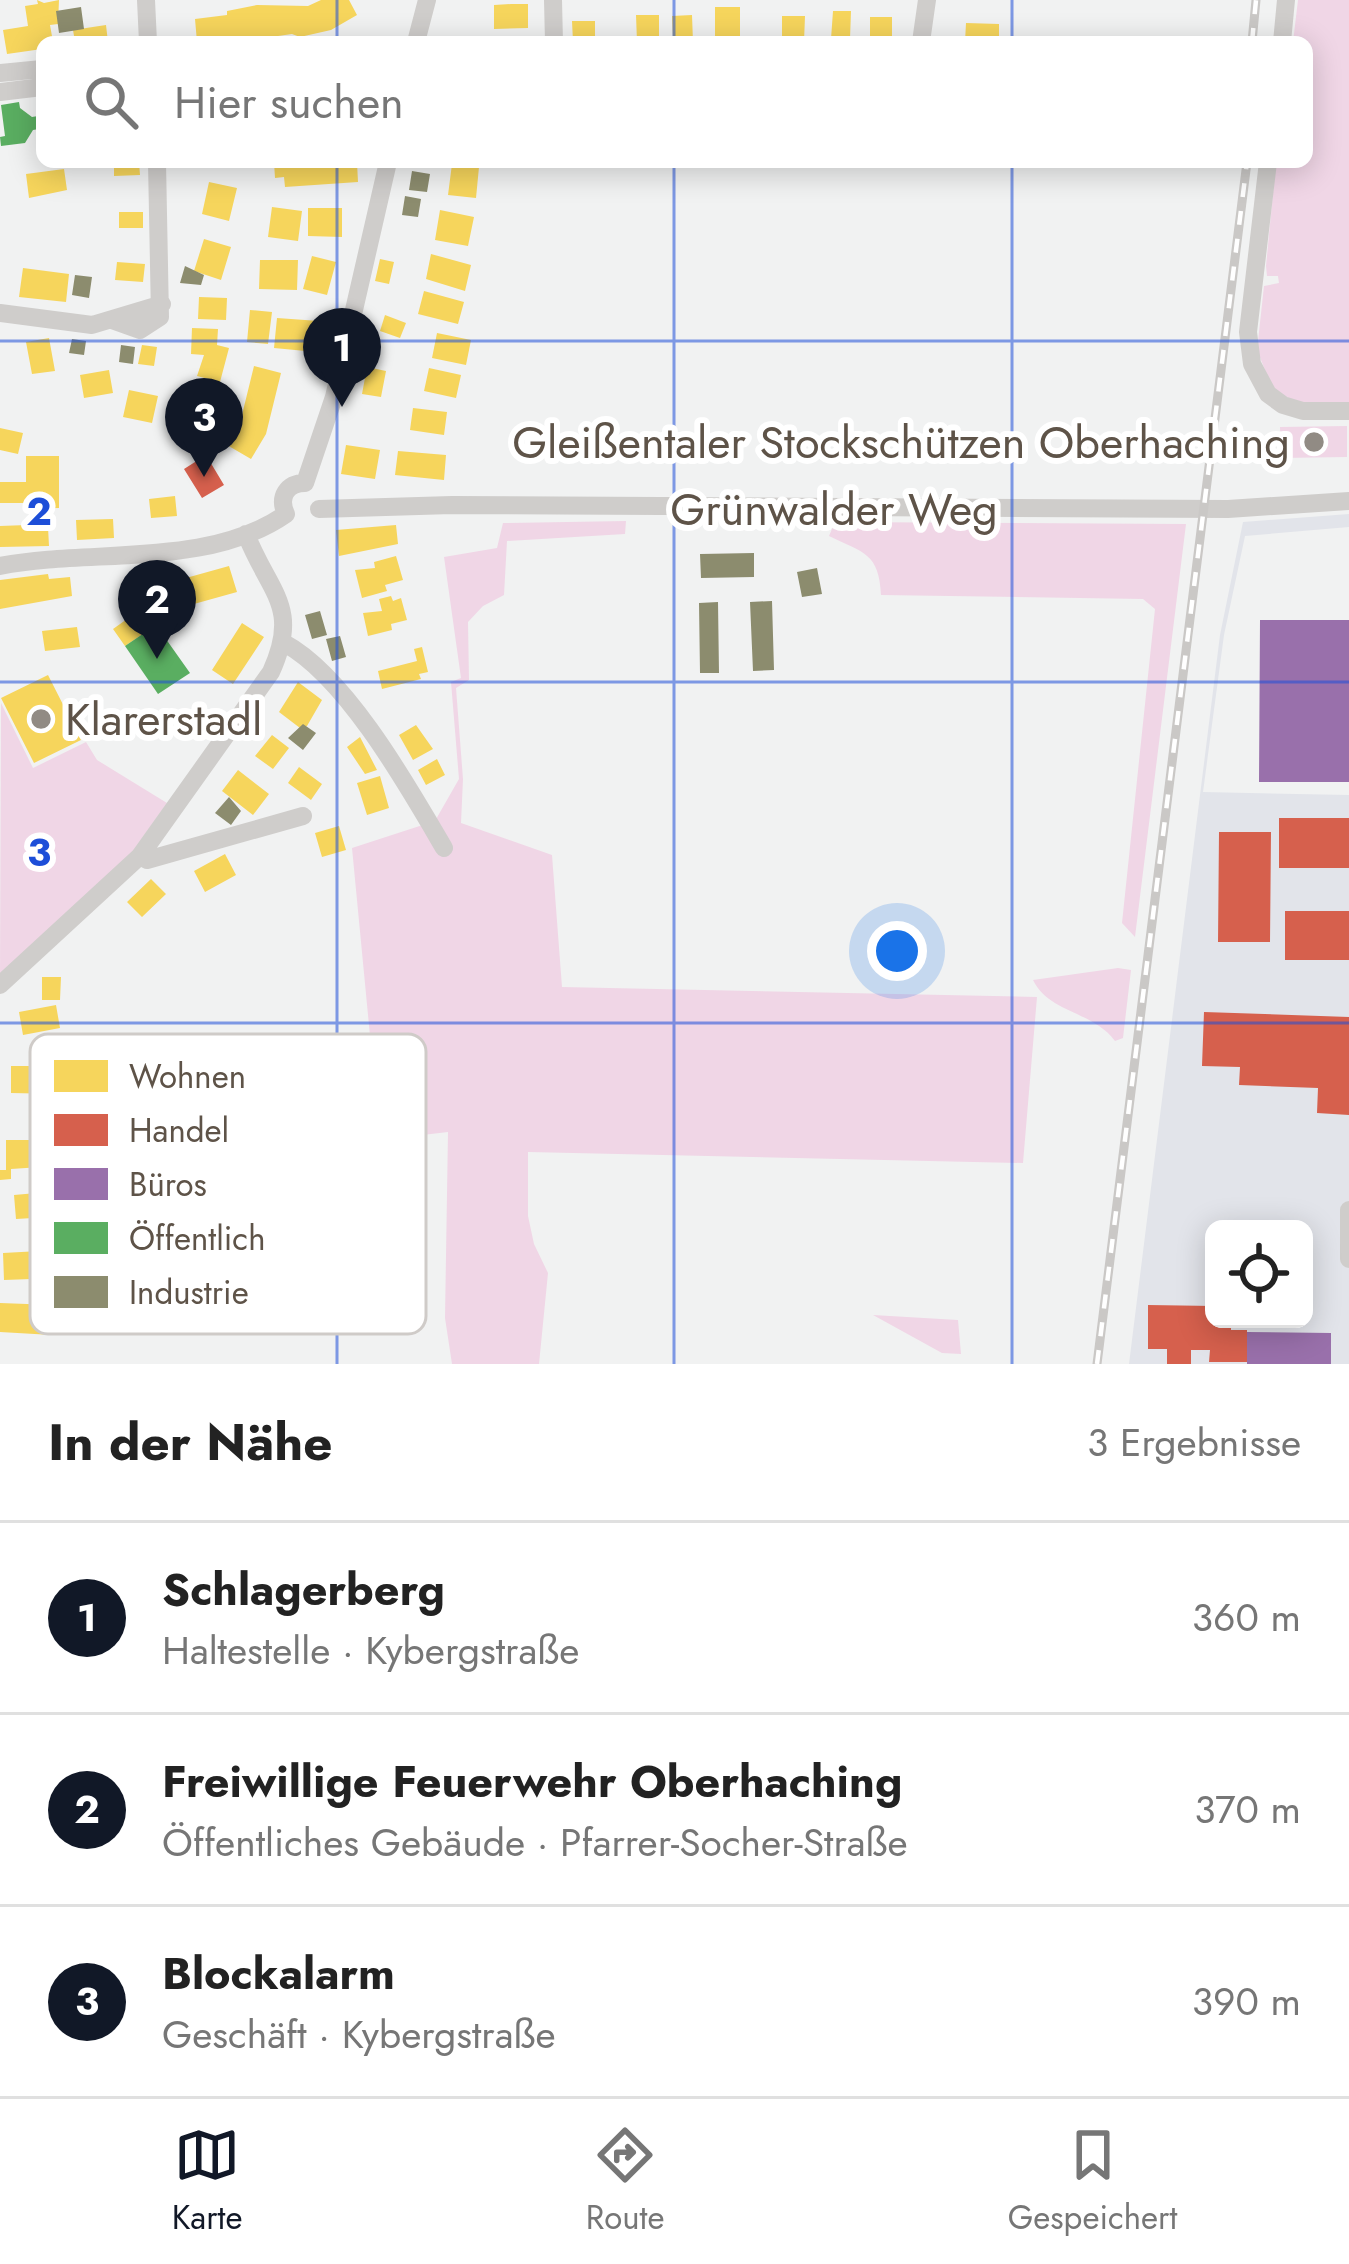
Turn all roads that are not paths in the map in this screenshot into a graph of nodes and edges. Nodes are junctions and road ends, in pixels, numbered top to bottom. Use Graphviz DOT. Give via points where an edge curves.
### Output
graph roads {
  1 [pos="146,0"];
  2 [pos="427,0"];
  3 [pos="553,0"];
  4 [pos="927,0"];
  5 [pos="1286,0"];
  6 [pos="148,36"];
  7 [pos="418,36"];
  8 [pos="554,36"];
  9 [pos="922,36"];
  10 [pos="1283,36"];
  11 [pos="36,69"];
  12 [pos="0,73"];
  13 [pos="36,88"];
  14 [pos="0,92"];
  15 [pos="157,168"];
  16 [pos="387,168"];
  17 [pos="1267,168"];
  18 [pos="0,313"];
  19 [pos="1349,411"];
  20 [pos="305,483"];
  21 [pos="1349,502"];
  22 [pos="320,509"];
  23 [pos="286,514"];
  24 [pos="246,533"];
  25 [pos="0,566"];
  26 [pos="284,643"];
  27 [pos="303,816"];
  28 [pos="445,848"];
  29 [pos="140,856"];
  30 [pos="0,985"];
  31 [pos="1349,1210"];
  32 [pos="1349,1259"];
  1 -- 6 [label="street"];
  2 -- 7 [label="street"];
  3 -- 8 [label="street"];
  4 -- 9 [label="street"];
  5 -- 10 [label="street"];
  11 -- 12 [label="street"];
  13 -- 14 [label="street"];
  15 -- 18 [label="street" via="162,304 92,325"];
  16 -- 20 [label="street" via="334,397"];
  17 -- 19 [label="street" via="1252,364 1282,405"];
  20 -- 22 [label="street" via="316,490"];
  20 -- 23 [label="street" via="285,492"];
  21 -- 22 [label="street, Grünwalder Weg"];
  22 -- 23 [label="street" via="301,522"];
  23 -- 24 [label="street"];
  24 -- 25 [label="street" via="165,552"];
  24 -- 26 [label="street" via="284,611"];
  26 -- 28 [label="street" via="335,686"];
  26 -- 29 [label="street"];
  27 -- 29 [label="street"];
  29 -- 30 [label="street"];
  31 -- 32 [label="street"];
}
